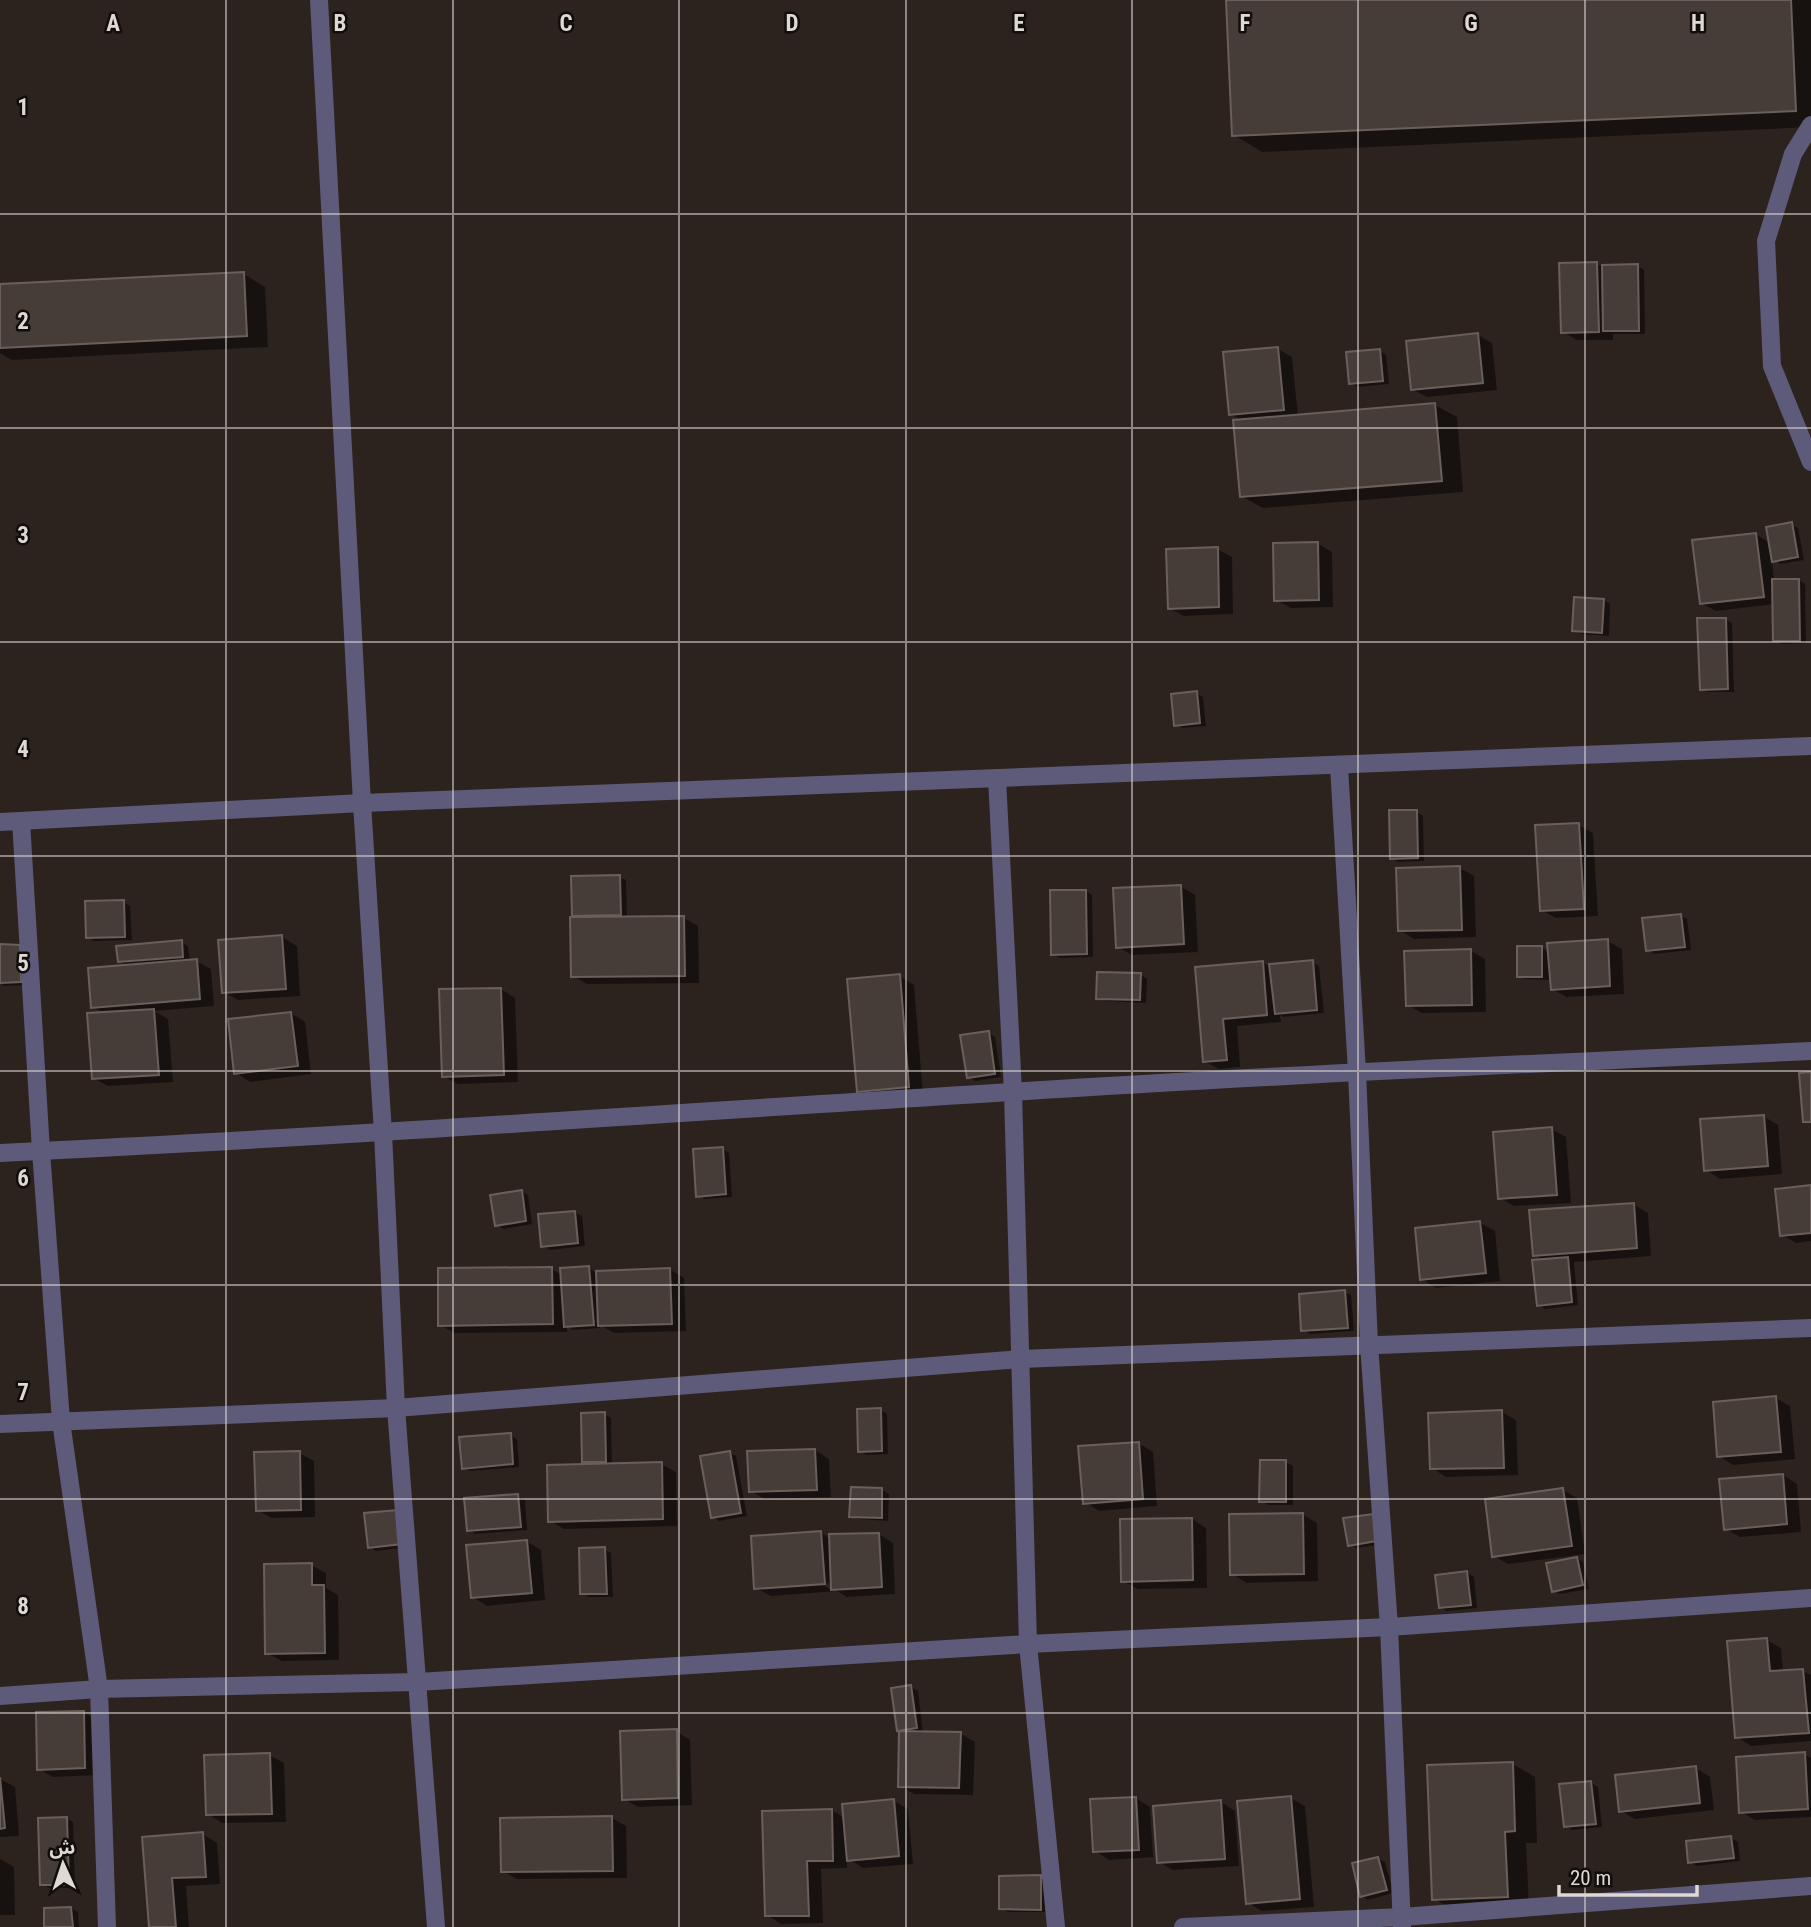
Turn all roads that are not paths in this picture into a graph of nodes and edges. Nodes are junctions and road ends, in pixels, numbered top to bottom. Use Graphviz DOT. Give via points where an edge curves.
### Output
graph roads {
  1 [pos="320,0"];
  2 [pos="1811,125"];
  3 [pos="1811,462"];
  4 [pos="1811,746"];
  5 [pos="1339,766"];
  6 [pos="997,778"];
  7 [pos="362,803"];
  8 [pos="21,821"];
  9 [pos="0,822"];
  10 [pos="1811,1051"];
  11 [pos="1357,1072"];
  12 [pos="1013,1092"];
  13 [pos="383,1133"];
  14 [pos="41,1151"];
  15 [pos="0,1153"];
  16 [pos="1811,1328"];
  17 [pos="1369,1344"];
  18 [pos="1021,1359"];
  19 [pos="396,1408"];
  20 [pos="61,1421"];
  21 [pos="0,1424"];
  22 [pos="1811,1598"];
  23 [pos="1389,1627"];
  24 [pos="1028,1644"];
  25 [pos="418,1682"];
  26 [pos="99,1689"];
  27 [pos="0,1696"];
  28 [pos="1811,1885"];
  29 [pos="1402,1922"];
  30 [pos="107,1927"];
  31 [pos="436,1927"];
  32 [pos="1056,1927"];
  33 [pos="1183,1927"];
  1 -- 7 [label="street"];
  2 -- 3 [label="street" via="1793,154 1766,241 1772,366"];
  4 -- 5 [label="street"];
  5 -- 6 [label="street"];
  5 -- 11 [label="street"];
  6 -- 7 [label="street"];
  6 -- 12 [label="street"];
  7 -- 8 [label="street"];
  7 -- 13 [label="street"];
  8 -- 9 [label="street"];
  8 -- 14 [label="street"];
  10 -- 11 [label="street"];
  11 -- 12 [label="street"];
  11 -- 17 [label="street"];
  12 -- 13 [label="street"];
  12 -- 18 [label="street"];
  13 -- 14 [label="street"];
  13 -- 19 [label="street"];
  14 -- 15 [label="street"];
  14 -- 20 [label="street"];
  16 -- 17 [label="street"];
  17 -- 18 [label="street"];
  17 -- 23 [label="street"];
  18 -- 19 [label="street"];
  18 -- 24 [label="street"];
  19 -- 20 [label="street"];
  19 -- 25 [label="street"];
  20 -- 21 [label="street"];
  20 -- 26 [label="street"];
  22 -- 23 [label="street"];
  23 -- 24 [label="street"];
  23 -- 29 [label="street"];
  24 -- 25 [label="street"];
  24 -- 32 [label="street"];
  25 -- 26 [label="street"];
  25 -- 31 [label="street"];
  26 -- 27 [label="street"];
  26 -- 30 [label="street"];
  28 -- 29 [label="street"];
  29 -- 33 [label="street"];
}
